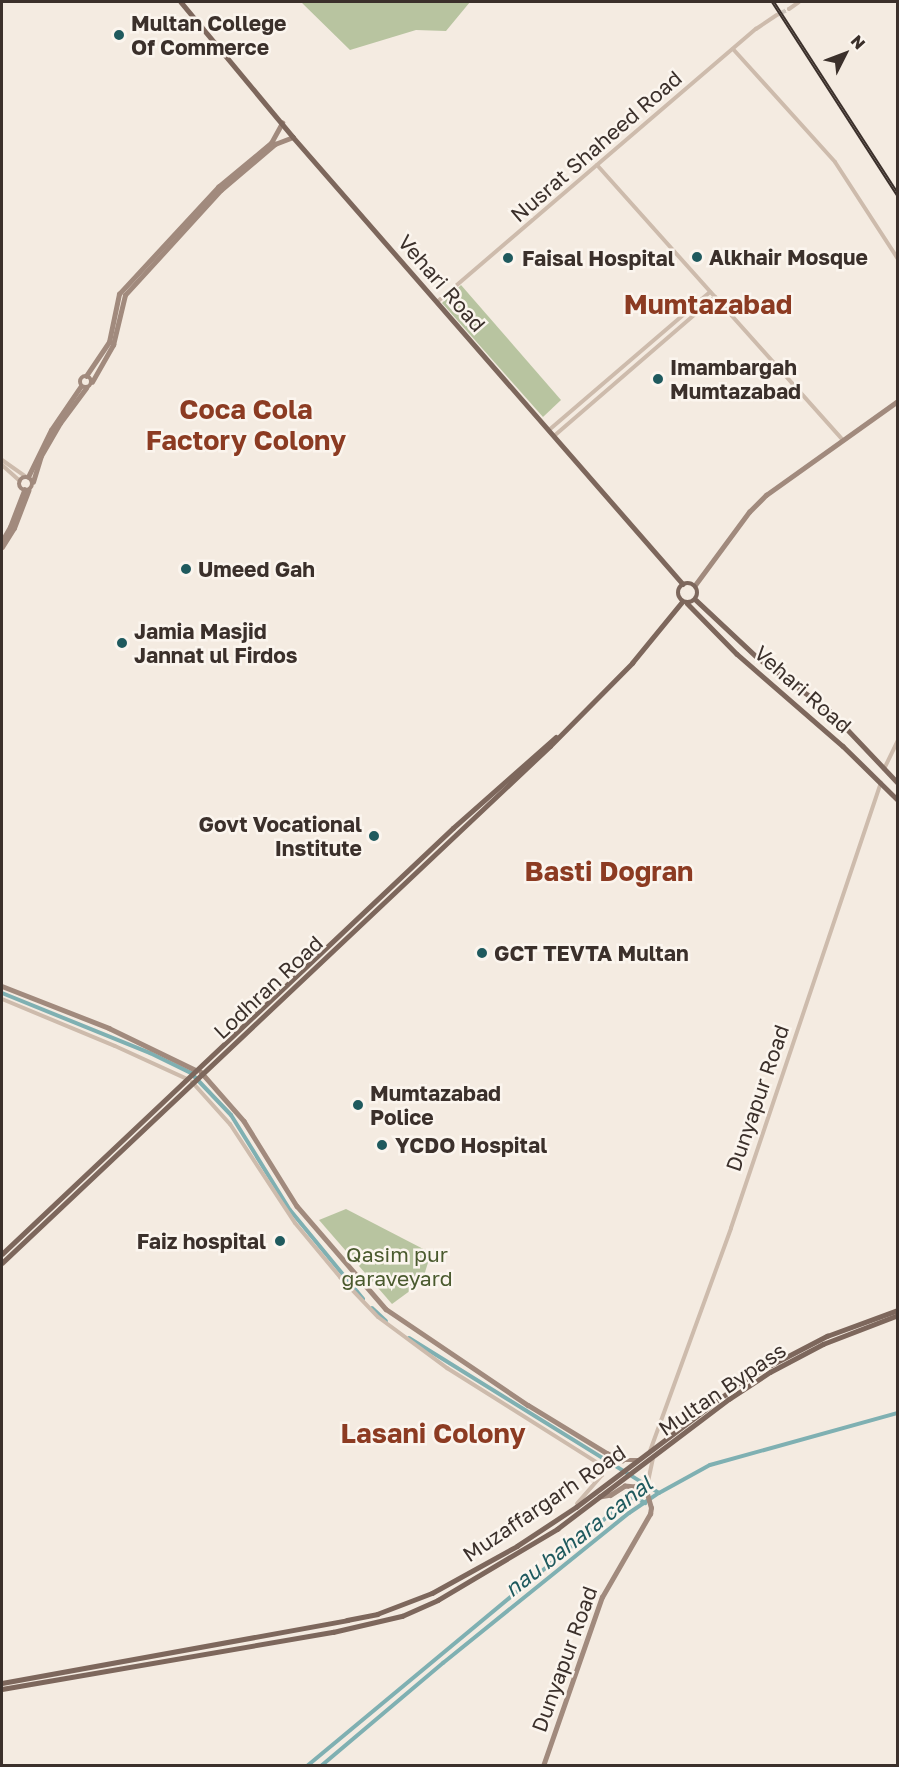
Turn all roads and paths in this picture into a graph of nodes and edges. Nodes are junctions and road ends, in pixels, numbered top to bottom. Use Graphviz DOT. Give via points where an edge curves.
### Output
graph roads {
  1 [pos="181,2"];
  2 [pos="798,2"];
  3 [pos="789,9"];
  4 [pos="777,15"];
  5 [pos="733,49"];
  6 [pos="282,123"];
  7 [pos="294,137"];
  8 [pos="597,165"];
  9 [pos="897,259"];
  10 [pos="710,292"];
  11 [pos="715,297"];
  12 [pos="437,302"];
  13 [pos="86,376"];
  14 [pos="92,382"];
  15 [pos="83,387"];
  16 [pos="897,401"];
  17 [pos="549,430"];
  18 [pos="554,436"];
  19 [pos="843,440"];
  20 [pos="2,460"];
  21 [pos="2,465"];
  22 [pos="27,477"];
  23 [pos="20,481"];
  24 [pos="33,482"];
  25 [pos="26,491"];
  26 [pos="2,541"];
  27 [pos="2,547"];
  28 [pos="683,584"];
  29 [pos="695,585"];
  30 [pos="696,600"];
  31 [pos="685,603"];
  32 [pos="897,740"];
  33 [pos="884,770"];
  34 [pos="881,783"];
  35 [pos="897,783"];
  36 [pos="897,800"];
  37 [pos="2,986"];
  38 [pos="2,999"];
  39 [pos="198,1072"];
  40 [pos="189,1080"];
  41 [pos="2,1254"];
  42 [pos="2,1263"];
  43 [pos="897,1310"];
  44 [pos="897,1316"];
  45 [pos="726,1394"];
  46 [pos="729,1399"];
  47 [pos="661,1423"];
  48 [pos="674,1432"];
  49 [pos="650,1451"];
  50 [pos="654,1456"];
  51 [pos="638,1460"];
  52 [pos="623,1480"];
  53 [pos="646,1491"];
  54 [pos="599,1497"];
  55 [pos="576,1507"];
  56 [pos="502,1554"];
  57 [pos="506,1560"];
  58 [pos="2,1683"];
  59 [pos="2,1689"];
  60 [pos="543,1766"];
  1 -- 6 [label="main road, Vehari Road"];
  2 -- 3 [label="street"];
  4 -- 5 [label="street, Nusrat Shaheed Road"];
  5 -- 8 [label="street, Nusrat Shaheed Road"];
  5 -- 9 [label="street" via="835,162"];
  6 -- 7 [label="main road, Vehari Road"];
  6 -- 13 [label="main road" via="270,143 203,202 120,294 109,342"];
  7 -- 12 [label="main road, Vehari Road"];
  7 -- 14 [label="main road" via="275,144 221,190 125,295 113,345"];
  8 -- 10 [label="street"];
  8 -- 12 [label="street, Nusrat Shaheed Road"];
  10 -- 11 [label="street"];
  10 -- 17 [label="street"];
  11 -- 18 [label="street"];
  11 -- 19 [label="street"];
  12 -- 17 [label="main road, Vehari Road"];
  13 -- 14 [label="main road"];
  13 -- 15 [label="main road" via="81,379"];
  14 -- 15 [label="main road"];
  15 -- 22 [label="main road" via="51,430"];
  15 -- 24 [label="main road" via="41,456"];
  16 -- 19 [label="main road"];
  17 -- 18 [label="main road, Vehari Road"];
  18 -- 28 [label="main road, Vehari Road"];
  19 -- 29 [label="main road" via="766,495"];
  20 -- 22 [label="street"];
  21 -- 23 [label="street"];
  22 -- 23 [label="main road"];
  22 -- 24 [label="main road"];
  23 -- 25 [label="main road"];
  24 -- 25 [label="main road"];
  25 -- 26 [label="main road"];
  25 -- 27 [label="main road" via="14,528"];
  28 -- 29 [label="main road"];
  28 -- 31 [label="main road" via="678,593"];
  29 -- 30 [label="main road" via="699,592"];
  30 -- 31 [label="main road"];
  30 -- 33 [label="main road, Vehari Road" via="758,658 830,711 857,736"];
  31 -- 34 [label="main road, Vehari Road"];
  31 -- 39 [label="main road, Lodhran Road" via="632,663 516,778"];
  32 -- 33 [label="street"];
  33 -- 35 [label="main road, Vehari Road"];
  34 -- 36 [label="main road, Vehari Road"];
  34 -- 47 [label="street, Dunyapur Road"];
  37 -- 39 [label="main road" via="118,1032"];
  38 -- 40 [label="street"];
  39 -- 40 [label="main road, Lodhran Road"];
  39 -- 51 [label="main road" via="244,1121 297,1206 386,1309 598,1447 622,1460"];
  40 -- 41 [label="main road, Lodhran Road"];
  40 -- 42 [label="main road, Lodhran Road"];
  40 -- 55 [label="street" via="230,1124 295,1223 378,1317 447,1368 598,1463 602,1475"];
  43 -- 45 [label="main road, Muzaffargarh Road" via="805,1346 771,1363"];
  44 -- 46 [label="main road, Multan Bypass" via="794,1358"];
  45 -- 46 [label="main road"];
  45 -- 48 [label="main road, Muzaffargarh Road"];
  46 -- 50 [label="main road, Multan Bypass"];
  47 -- 48 [label="street"];
  47 -- 49 [label="street, Dunyapur Road"];
  48 -- 49 [label="main road, Muzaffargarh Road"];
  49 -- 51 [label="main road, Muzaffargarh Road"];
  50 -- 52 [label="main road, Multan Bypass"];
  50 -- 53 [label="street"];
  51 -- 55 [label="main road, Muzaffargarh Road"];
  52 -- 54 [label="main road, Muzaffargarh Road"];
  53 -- 54 [label="main road" via="628,1486"];
  53 -- 60 [label="main road, Dunyapur Road" via="650,1514 603,1597"];
  54 -- 57 [label="main road, Muzaffargarh Road"];
  55 -- 56 [label="main road, Muzaffargarh Road"];
  56 -- 57 [label="main road"];
  56 -- 58 [label="main road, Muzaffargarh Road" via="432,1593 377,1614"];
  57 -- 59 [label="main road, Muzaffargarh Road" via="438,1600 390,1620"];
}
